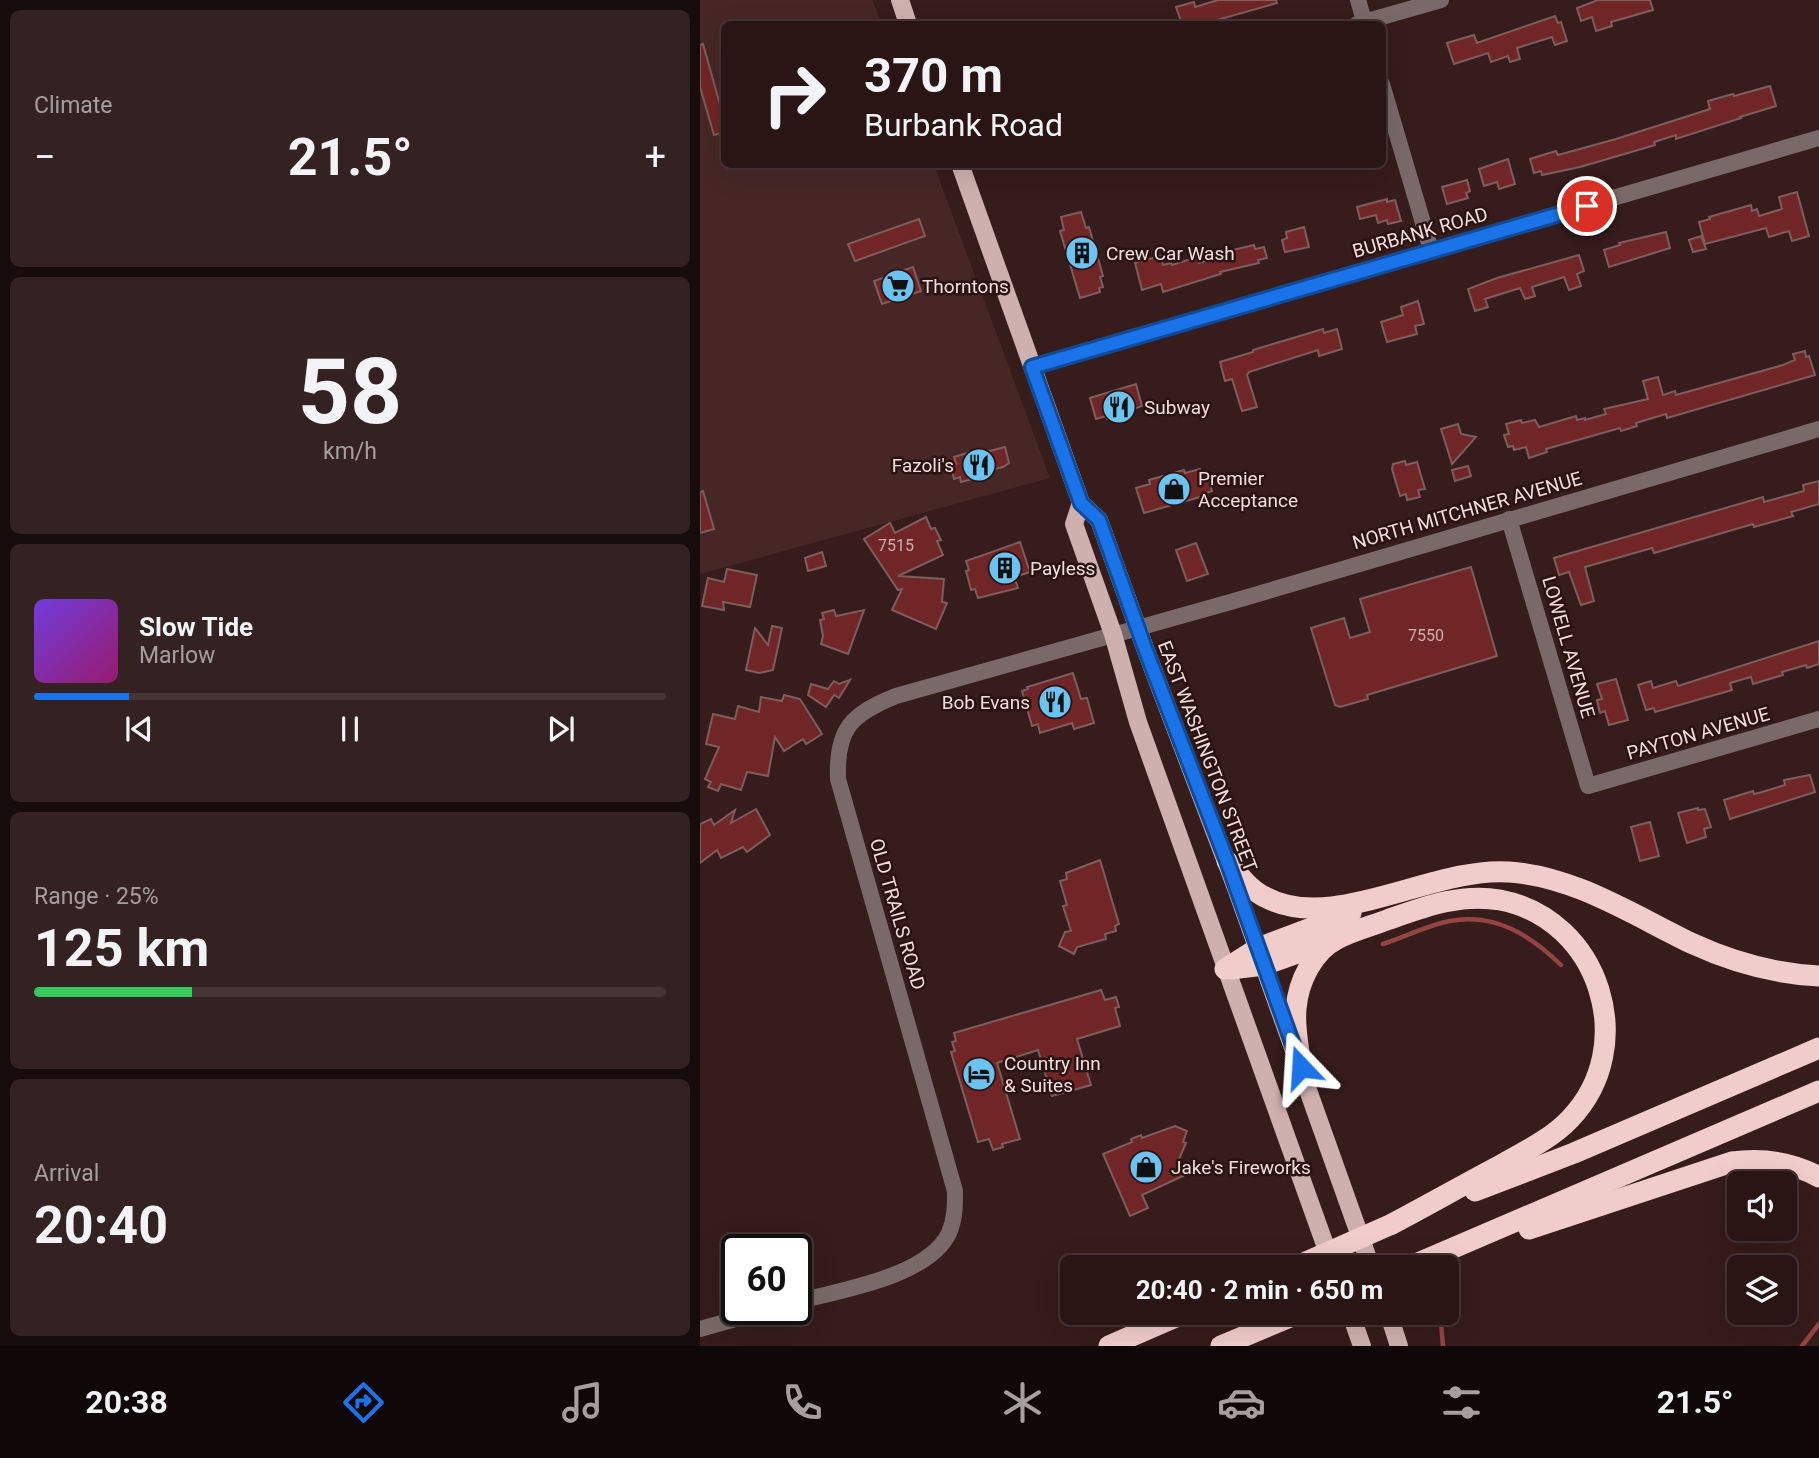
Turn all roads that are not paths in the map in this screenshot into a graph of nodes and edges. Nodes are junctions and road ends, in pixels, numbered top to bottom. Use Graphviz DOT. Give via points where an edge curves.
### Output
graph roads {
  1 [pos="900,0"];
  2 [pos="1358,0"];
  3 [pos="1441,0"];
  4 [pos="907,21"];
  5 [pos="1362,21"];
  6 [pos="1372,21"];
  7 [pos="1386,97"];
  8 [pos="1819,138"];
  9 [pos="961,168"];
  10 [pos="1432,250"];
  11 [pos="1032,367"];
  12 [pos="1819,429"];
  13 [pos="1081,503"];
  14 [pos="1509,519"];
  15 [pos="1126,631"];
  16 [pos="1819,719"];
  17 [pos="1588,786"];
  18 [pos="1227,861"];
  19 [pos="1417,887"];
  20 [pos="1338,938"];
  21 [pos="1261,957"];
  22 [pos="1225,969"];
  23 [pos="1819,976"];
  24 [pos="1819,1048"];
  25 [pos="1301,1067"];
  26 [pos="1819,1091"];
  27 [pos="1819,1177"];
  28 [pos="1392,1224"];
  29 [pos="1321,1255"];
  30 [pos="1329,1255"];
  31 [pos="1367,1255"];
  32 [pos="1438,1255"];
  33 [pos="1447,1255"];
  34 [pos="812,1297"];
  35 [pos="721,1323"];
  36 [pos="1158,1325"];
  37 [pos="1271,1325"];
  38 [pos="1355,1325"];
  39 [pos="1392,1325"];
  40 [pos="700,1329"];
  41 [pos="1110,1346"];
  42 [pos="1221,1346"];
  43 [pos="1362,1346"];
  44 [pos="1399,1346"];
  1 -- 4 [label="main road"];
  2 -- 5 [label="street"];
  3 -- 6 [label="street"];
  7 -- 10 [label="street"];
  8 -- 10 [label="street, BURBANK ROAD"];
  9 -- 11 [label="main road, EAST WASHINGTON STREET"];
  10 -- 11 [label="street, BURBANK ROAD"];
  11 -- 13 [label="main road, EAST WASHINGTON STREET"];
  12 -- 14 [label="street, NORTH MITCHNER AVENUE"];
  13 -- 15 [label="main road, EAST WASHINGTON STREET" via="1099,520"];
  13 -- 15 [label="main road, EAST WASHINGTON STREET" via="1074,524"];
  14 -- 15 [label="street, NORTH MITCHNER AVENUE"];
  14 -- 17 [label="street, LOWELL AVENUE"];
  15 -- 18 [label="main road, EAST WASHINGTON STREET"];
  15 -- 22 [label="main road, EAST WASHINGTON STREET" via="1121,668"];
  15 -- 34 [label="street, OLD TRAILS ROAD" via="896,696 853,720 842,739 838,779 955,1191 955,1212 941,1245 912,1268"];
  16 -- 17 [label="street, PAYTON AVENUE"];
  18 -- 19 [label="highway" via="1265,897 1300,908 1323,909"];
  18 -- 21 [label="main road, EAST WASHINGTON STREET"];
  19 -- 21 [label="highway"];
  19 -- 23 [label="highway" via="1485,872 1542,877 1728,957"];
  20 -- 21 [label="highway"];
  20 -- 25 [label="highway" via="1318,953 1301,987 1296,1010"];
  20 -- 28 [label="highway" via="1452,900 1482,898 1511,903 1546,918 1578,947 1594,974 1605,1009 1599,1071 1569,1120 1535,1146"];
  21 -- 22 [label="highway"];
  21 -- 25 [label="main road, EAST WASHINGTON STREET"];
  22 -- 30 [label="main road, EAST WASHINGTON STREET"];
  24 -- 28 [label="highway" via="1574,1153"];
  25 -- 31 [label="main road, EAST WASHINGTON STREET"];
  26 -- 32 [label="highway"];
  27 -- 33 [label="highway" via="1773,1161 1722,1164"];
  28 -- 29 [label="highway, bridge"];
  35 -- 40 [label="street"];
  36 -- 41 [label="highway"];
  37 -- 42 [label="highway"];
  38 -- 43 [label="main road"];
  39 -- 44 [label="main road"];
}
